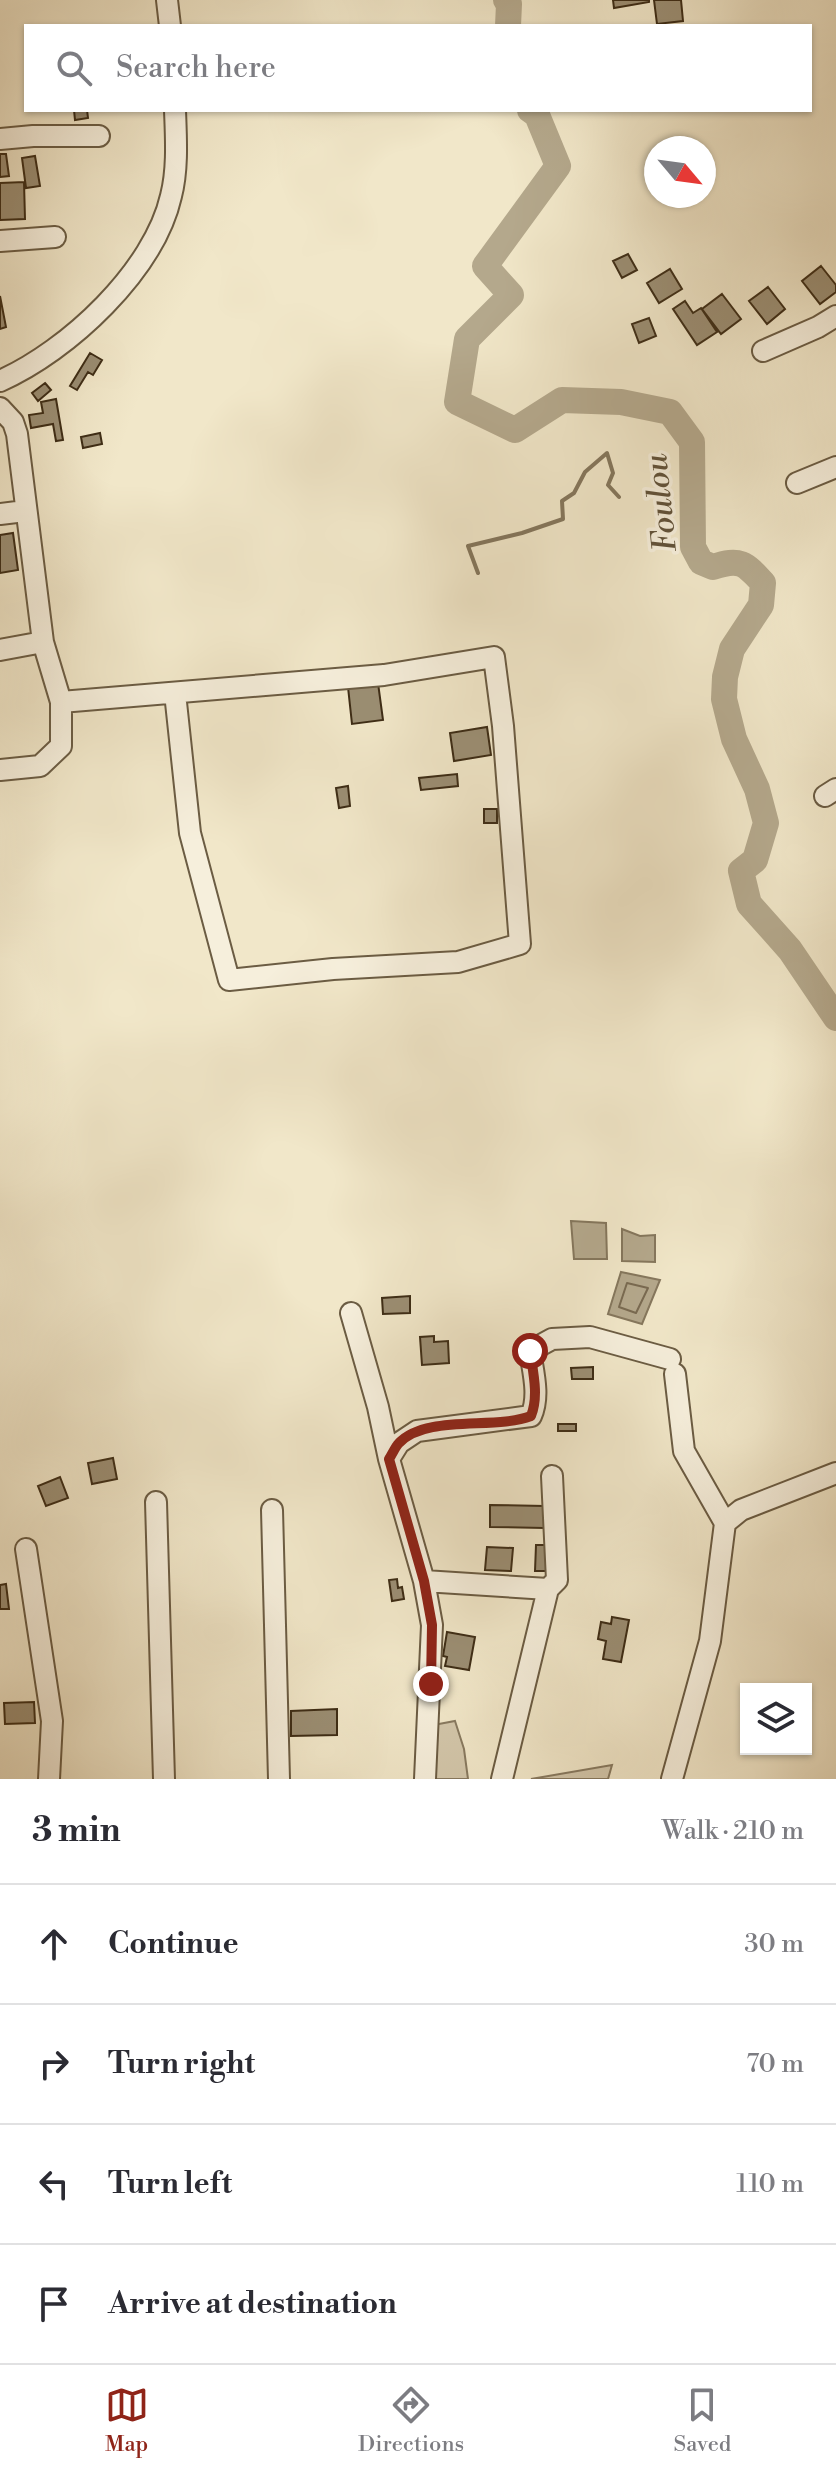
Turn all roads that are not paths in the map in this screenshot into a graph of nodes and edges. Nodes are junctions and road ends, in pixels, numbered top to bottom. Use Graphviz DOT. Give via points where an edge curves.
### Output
graph roads {
  1 [pos="167,0"];
  2 [pos="170,24"];
  3 [pos="175,112"];
  4 [pos="99,136"];
  5 [pos="0,139"];
  6 [pos="55,237"];
  7 [pos="0,241"];
  8 [pos="836,316"];
  9 [pos="763,351"];
  10 [pos="0,381"];
  11 [pos="0,408"];
  12 [pos="836,467"];
  13 [pos="797,483"];
  14 [pos="25,511"];
  15 [pos="0,514"];
  16 [pos="43,642"];
  17 [pos="0,650"];
  18 [pos="175,693"];
  19 [pos="61,702"];
  20 [pos="0,770"];
  21 [pos="351,1313"];
  22 [pos="389,1459"];
  23 [pos="836,1473"];
  24 [pos="552,1476"];
  25 [pos="156,1502"];
  26 [pos="272,1510"];
  27 [pos="725,1523"];
  28 [pos="26,1549"];
  29 [pos="424,1581"];
  30 [pos="548,1589"];
  31 [pos="49,1779"];
  32 [pos="164,1779"];
  33 [pos="279,1779"];
  34 [pos="425,1779"];
  35 [pos="502,1779"];
  36 [pos="672,1779"];
  1 -- 2 [label="street"];
  3 -- 10 [label="street" via="172,195 150,249 58,348"];
  4 -- 5 [label="street"];
  6 -- 7 [label="street"];
  8 -- 9 [label="street"];
  11 -- 14 [label="street" via="17,434"];
  12 -- 13 [label="street"];
  14 -- 15 [label="street"];
  14 -- 16 [label="street"];
  16 -- 17 [label="street"];
  16 -- 19 [label="street"];
  18 -- 18 [label="street" via="384,675 494,657 520,944 458,962 229,980 190,833"];
  18 -- 19 [label="street"];
  19 -- 20 [label="street" via="61,746 40,766"];
  21 -- 22 [label="street"];
  22 -- 27 [label="street" via="399,1443 417,1431 531,1416 535,1385 530,1351 552,1339 590,1337 673,1367 684,1451"];
  22 -- 29 [label="street"];
  23 -- 27 [label="street" via="741,1510"];
  24 -- 30 [label="street" via="557,1580"];
  25 -- 32 [label="street"];
  26 -- 33 [label="street"];
  27 -- 36 [label="street" via="710,1641"];
  28 -- 31 [label="street" via="52,1721"];
  29 -- 30 [label="street"];
  29 -- 34 [label="street" via="432,1625"];
  30 -- 35 [label="street"];
}
